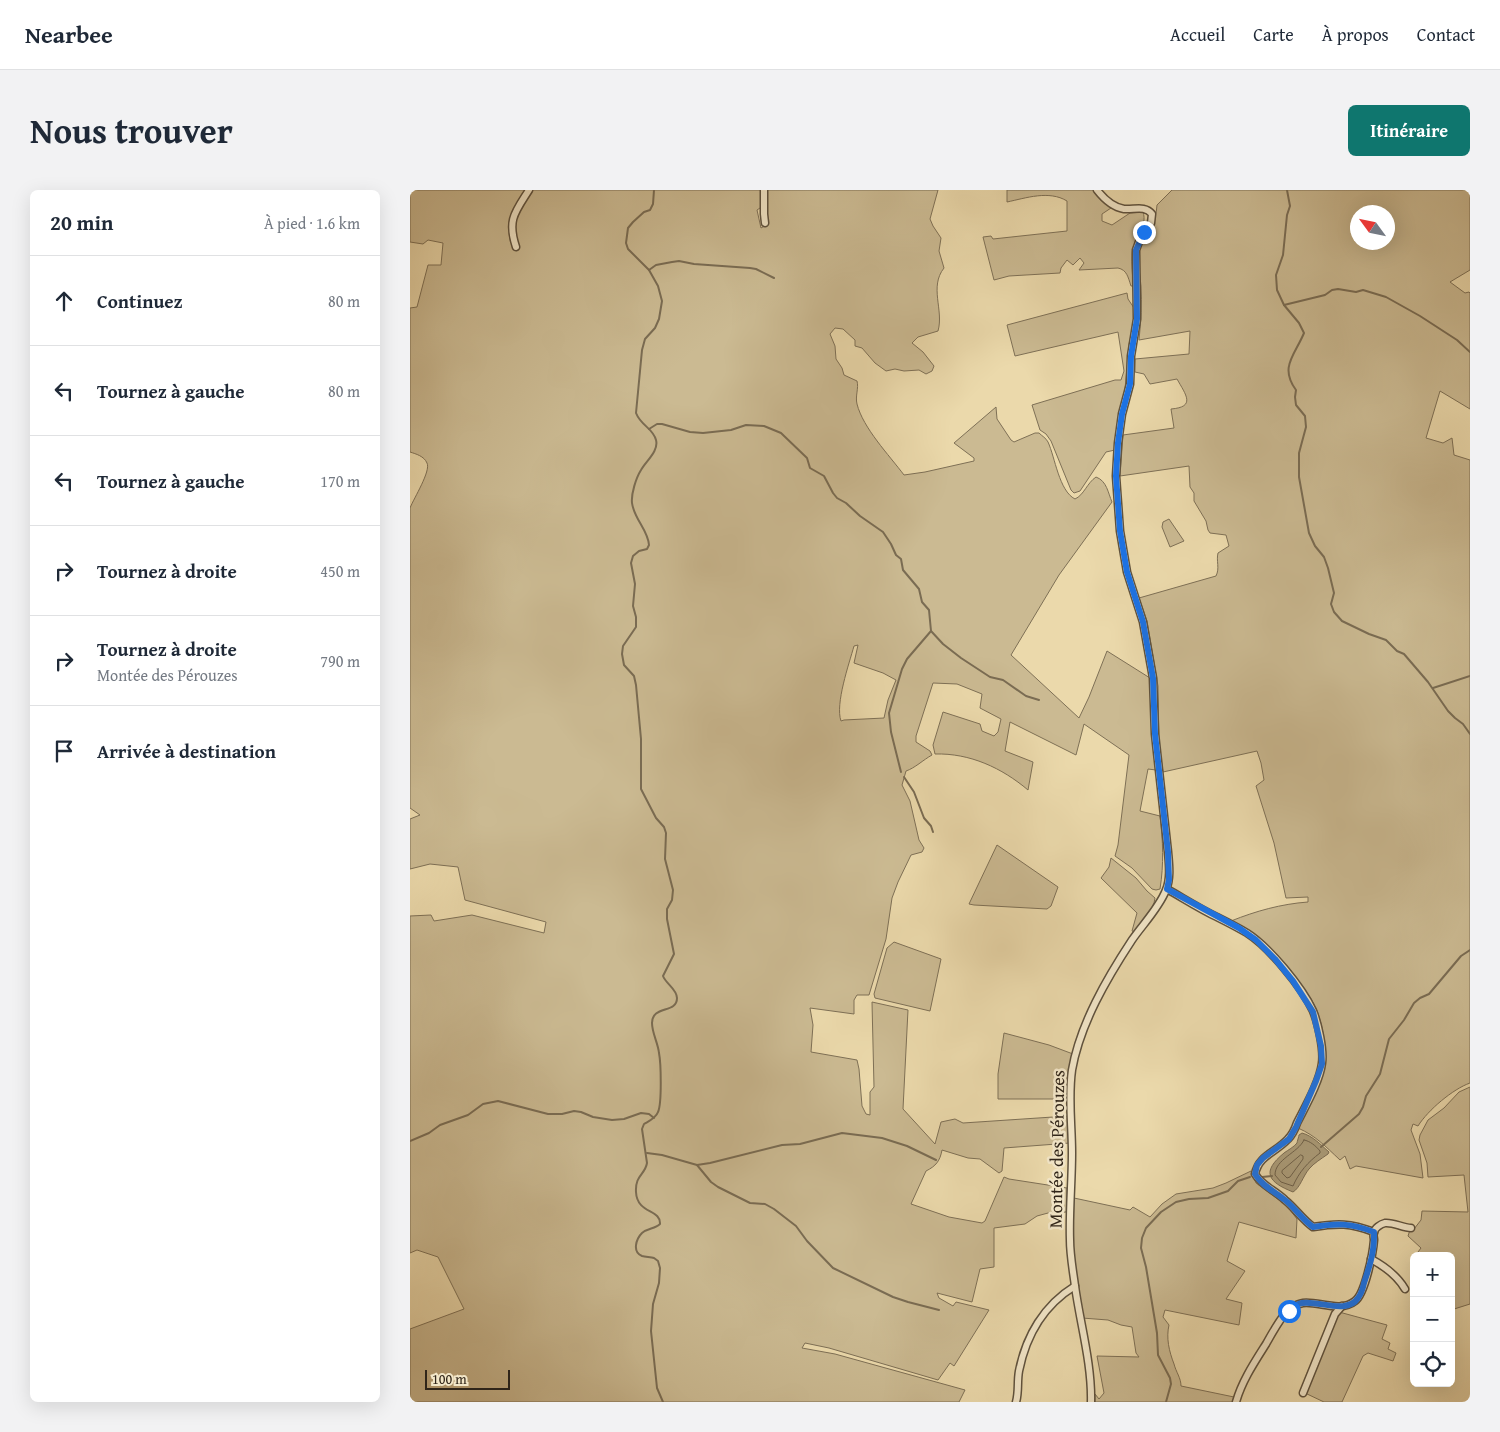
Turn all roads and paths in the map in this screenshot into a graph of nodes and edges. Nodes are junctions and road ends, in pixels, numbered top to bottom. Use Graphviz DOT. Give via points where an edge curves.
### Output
graph roads {
  1 [pos="528,190"];
  2 [pos="764,190"];
  3 [pos="1097,190"];
  4 [pos="765,223"];
  5 [pos="516,247"];
  6 [pos="1167,889"];
  7 [pos="1411,1228"];
  8 [pos="1374,1232"];
  9 [pos="1371,1259"];
  10 [pos="1075,1286"];
  11 [pos="1405,1289"];
  12 [pos="1331,1306"];
  13 [pos="1342,1306"];
  14 [pos="1335,1314"];
  15 [pos="1303,1392"];
  16 [pos="1016,1402"];
  17 [pos="1091,1402"];
  18 [pos="1236,1402"];
  1 -- 5 [label="street" via="513,218"];
  2 -- 4 [label="street"];
  3 -- 6 [label="street, Montée des Pérouzes" via="1112,205 1124,209 1146,209 1152,214 1136,250 1137,319 1116,476 1127,572 1143,622 1153,678 1155,734 1168,852"];
  6 -- 8 [label="street" via="1256,940 1293,981 1313,1012 1322,1064 1289,1139 1263,1158 1255,1174 1260,1182 1282,1197 1313,1227 1338,1224"];
  6 -- 10 [label="street, Montée des Pérouzes" via="1097,1000 1076,1052 1070,1088 1070,1242"];
  7 -- 8 [label="street" via="1384,1223"];
  8 -- 9 [label="street"];
  9 -- 11 [label="street" via="1400,1281"];
  9 -- 13 [label="street" via="1359,1297"];
  10 -- 16 [label="street" via="1045,1312 1032,1332 1019,1372"];
  10 -- 17 [label="street, Montée des Pérouzes"];
  12 -- 13 [label="street"];
  12 -- 14 [label="street"];
  12 -- 18 [label="street" via="1300,1304 1284,1315 1254,1363"];
  13 -- 14 [label="street"];
  14 -- 15 [label="street"];
}
